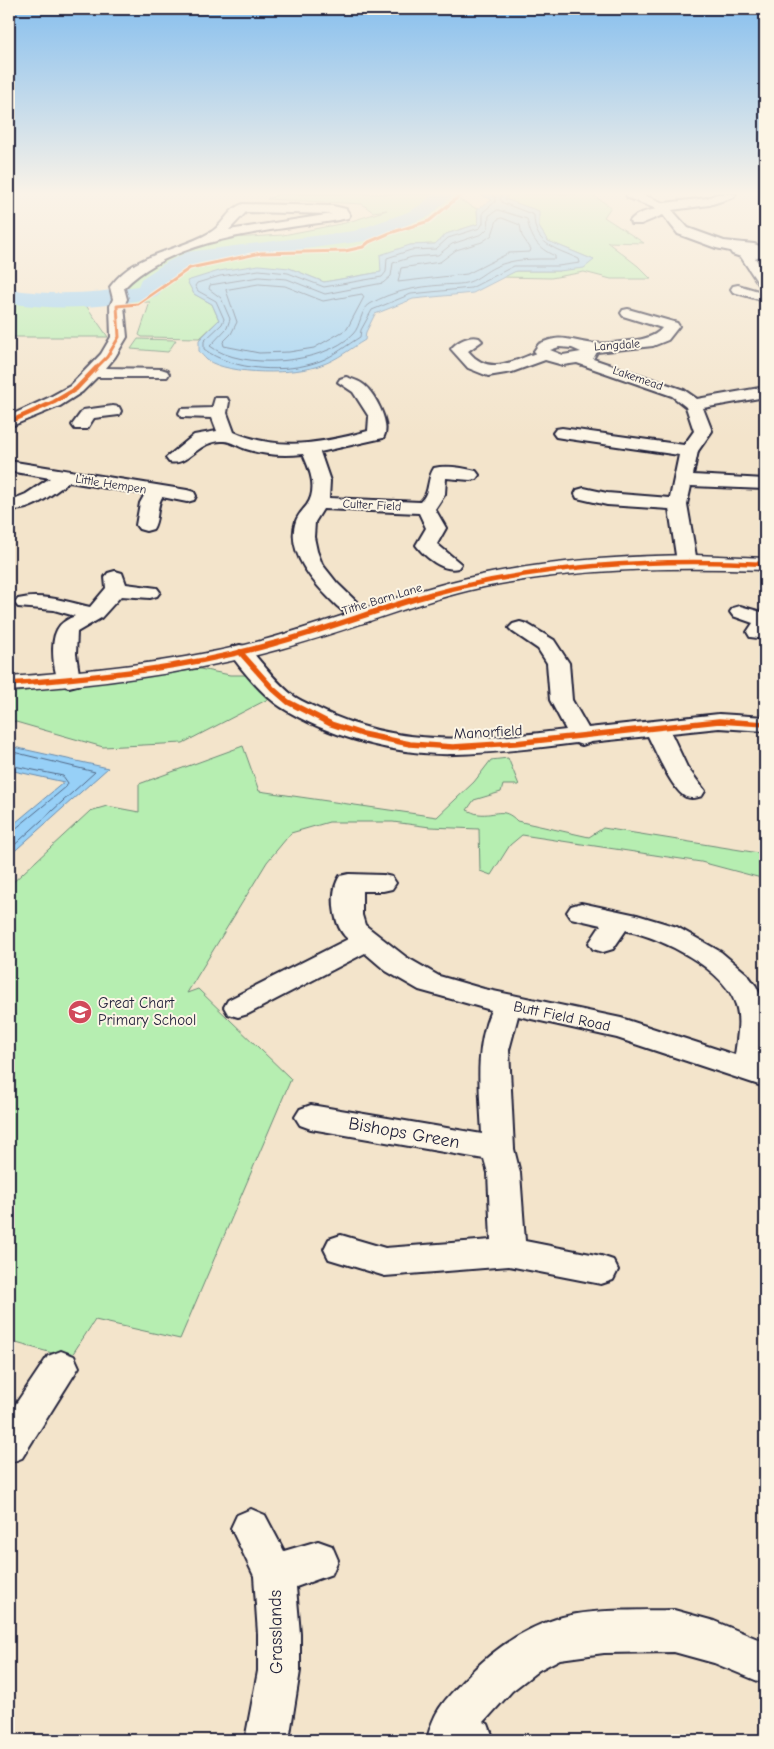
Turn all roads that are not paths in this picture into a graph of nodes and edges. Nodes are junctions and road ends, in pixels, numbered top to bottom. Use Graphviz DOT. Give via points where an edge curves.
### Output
graph roads {
  1 [pos="130,276"];
  2 [pos="765,283"];
  3 [pos="738,289"];
  4 [pos="760,295"];
  5 [pos="628,313"];
  6 [pos="474,340"];
  7 [pos="441,347"];
  8 [pos="459,349"];
  9 [pos="583,353"];
  10 [pos="492,371"];
  11 [pos="91,372"];
  12 [pos="161,374"];
  13 [pos="508,379"];
  14 [pos="359,386"];
  15 [pos="765,392"];
  16 [pos="54,402"];
  17 [pos="694,405"];
  18 [pos="113,411"];
  19 [pos="187,413"];
  20 [pos="9,422"];
  21 [pos="562,433"];
  22 [pos="182,435"];
  23 [pos="228,435"];
  24 [pos="200,439"];
  25 [pos="309,447"];
  26 [pos="689,451"];
  27 [pos="175,458"];
  28 [pos="9,466"];
  29 [pos="470,475"];
  30 [pos="65,476"];
  31 [pos="682,480"];
  32 [pos="765,484"];
  33 [pos="156,491"];
  34 [pos="584,494"];
  35 [pos="188,496"];
  36 [pos="318,503"];
  37 [pos="678,504"];
  38 [pos="16,505"];
  39 [pos="425,508"];
  40 [pos="146,525"];
  41 [pos="687,562"];
  42 [pos="451,564"];
  43 [pos="765,564"];
  44 [pos="150,592"];
  45 [pos="22,603"];
  46 [pos="740,612"];
  47 [pos="94,614"];
  48 [pos="362,617"];
  49 [pos="520,628"];
  50 [pos="758,632"];
  51 [pos="240,652"];
  52 [pos="69,680"];
  53 [pos="9,684"];
  54 [pos="765,724"];
  55 [pos="657,729"];
  56 [pos="582,738"];
  57 [pos="693,791"];
  58 [pos="382,883"];
  59 [pos="581,912"];
  60 [pos="367,941"];
  61 [pos="508,1005"];
  62 [pos="238,1007"];
  63 [pos="757,1073"];
  64 [pos="311,1117"];
  65 [pos="498,1148"];
  66 [pos="342,1249"];
  67 [pos="509,1252"];
  68 [pos="600,1270"];
  69 [pos="62,1367"];
  70 [pos="9,1446"];
  71 [pos="252,1528"];
  72 [pos="318,1560"];
  73 [pos="274,1574"];
  74 [pos="765,1663"];
  75 [pos="458,1735"];
  76 [pos="267,1740"];
  1 -- 11 [label="street" via="118,293 119,337 107,357"];
  2 -- 4 [label="street"];
  3 -- 4 [label="street"];
  5 -- 9 [label="street, Langdale" via="679,326 648,343"];
  6 -- 8 [label="street"];
  7 -- 8 [label="street"];
  8 -- 10 [label="street" via="463,357 472,363"];
  9 -- 10 [label="street, Langdale" via="561,360 546,355"];
  9 -- 17 [label="street, Lakemead" via="666,388"];
  10 -- 13 [label="street"];
  11 -- 12 [label="street"];
  11 -- 16 [label="street" via="76,389"];
  14 -- 25 [label="street" via="386,434"];
  15 -- 17 [label="street"];
  16 -- 18 [label="street" via="85,419"];
  16 -- 20 [label="street"];
  17 -- 26 [label="street" via="703,431"];
  19 -- 23 [label="street" via="220,408"];
  21 -- 26 [label="street" via="582,432"];
  22 -- 24 [label="street"];
  23 -- 24 [label="street"];
  23 -- 25 [label="street" via="272,449"];
  24 -- 27 [label="street"];
  25 -- 36 [label="street" via="322,483"];
  26 -- 31 [label="street"];
  28 -- 30 [label="street, Little Hempen"];
  29 -- 39 [label="street" via="440,472 436,497"];
  30 -- 33 [label="street, Little Hempen"];
  30 -- 38 [label="street, Little Hempen" via="33,498"];
  31 -- 32 [label="street"];
  31 -- 37 [label="street"];
  33 -- 35 [label="street, Little Hempen"];
  33 -- 40 [label="street, Little Hempen" via="149,503"];
  34 -- 37 [label="street" via="606,504"];
  36 -- 39 [label="street, Culter Field"];
  36 -- 48 [label="street" via="306,520 305,537 313,565 329,587"];
  37 -- 41 [label="street"];
  39 -- 42 [label="street" via="436,528 426,545"];
  41 -- 43 [label="street, Tithe Barn Lane"];
  41 -- 48 [label="street, Tithe Barn Lane" via="590,565 518,575 482,582"];
  44 -- 47 [label="street" via="116,583"];
  45 -- 47 [label="street" via="54,604"];
  46 -- 50 [label="street" via="765,620"];
  47 -- 52 [label="street" via="68,629 65,637"];
  48 -- 51 [label="street, Tithe Barn Lane"];
  49 -- 56 [label="street" via="546,645 558,663 561,700"];
  51 -- 52 [label="street, Tithe Barn Lane" via="154,669"];
  51 -- 56 [label="street, Manorfield" via="288,702 331,724 362,734 410,744 453,747"];
  52 -- 53 [label="street, Tithe Barn Lane"];
  54 -- 55 [label="street, Manorfield" via="719,721"];
  55 -- 56 [label="street, Manorfield"];
  55 -- 57 [label="street" via="676,769"];
  58 -- 60 [label="street, Butt Field Road" via="348,882 351,925"];
  59 -- 63 [label="street" via="610,932 656,929 689,944 724,969 738,982 751,1006"];
  60 -- 61 [label="street, Butt Field Road" via="396,964 429,983"];
  60 -- 62 [label="street"];
  61 -- 63 [label="street, Butt Field Road" via="621,1028"];
  61 -- 65 [label="street" via="494,1050"];
  64 -- 65 [label="street, Bishops Green"];
  65 -- 67 [label="street" via="504,1173"];
  66 -- 67 [label="street" via="385,1262"];
  67 -- 68 [label="street"];
  69 -- 70 [label="street"];
  71 -- 73 [label="street, Grasslands"];
  72 -- 73 [label="street"];
  73 -- 76 [label="street, Grasslands" via="278,1670"];
  74 -- 75 [label="street" via="714,1642 674,1631 604,1632 557,1639 524,1655 497,1676"];
}
